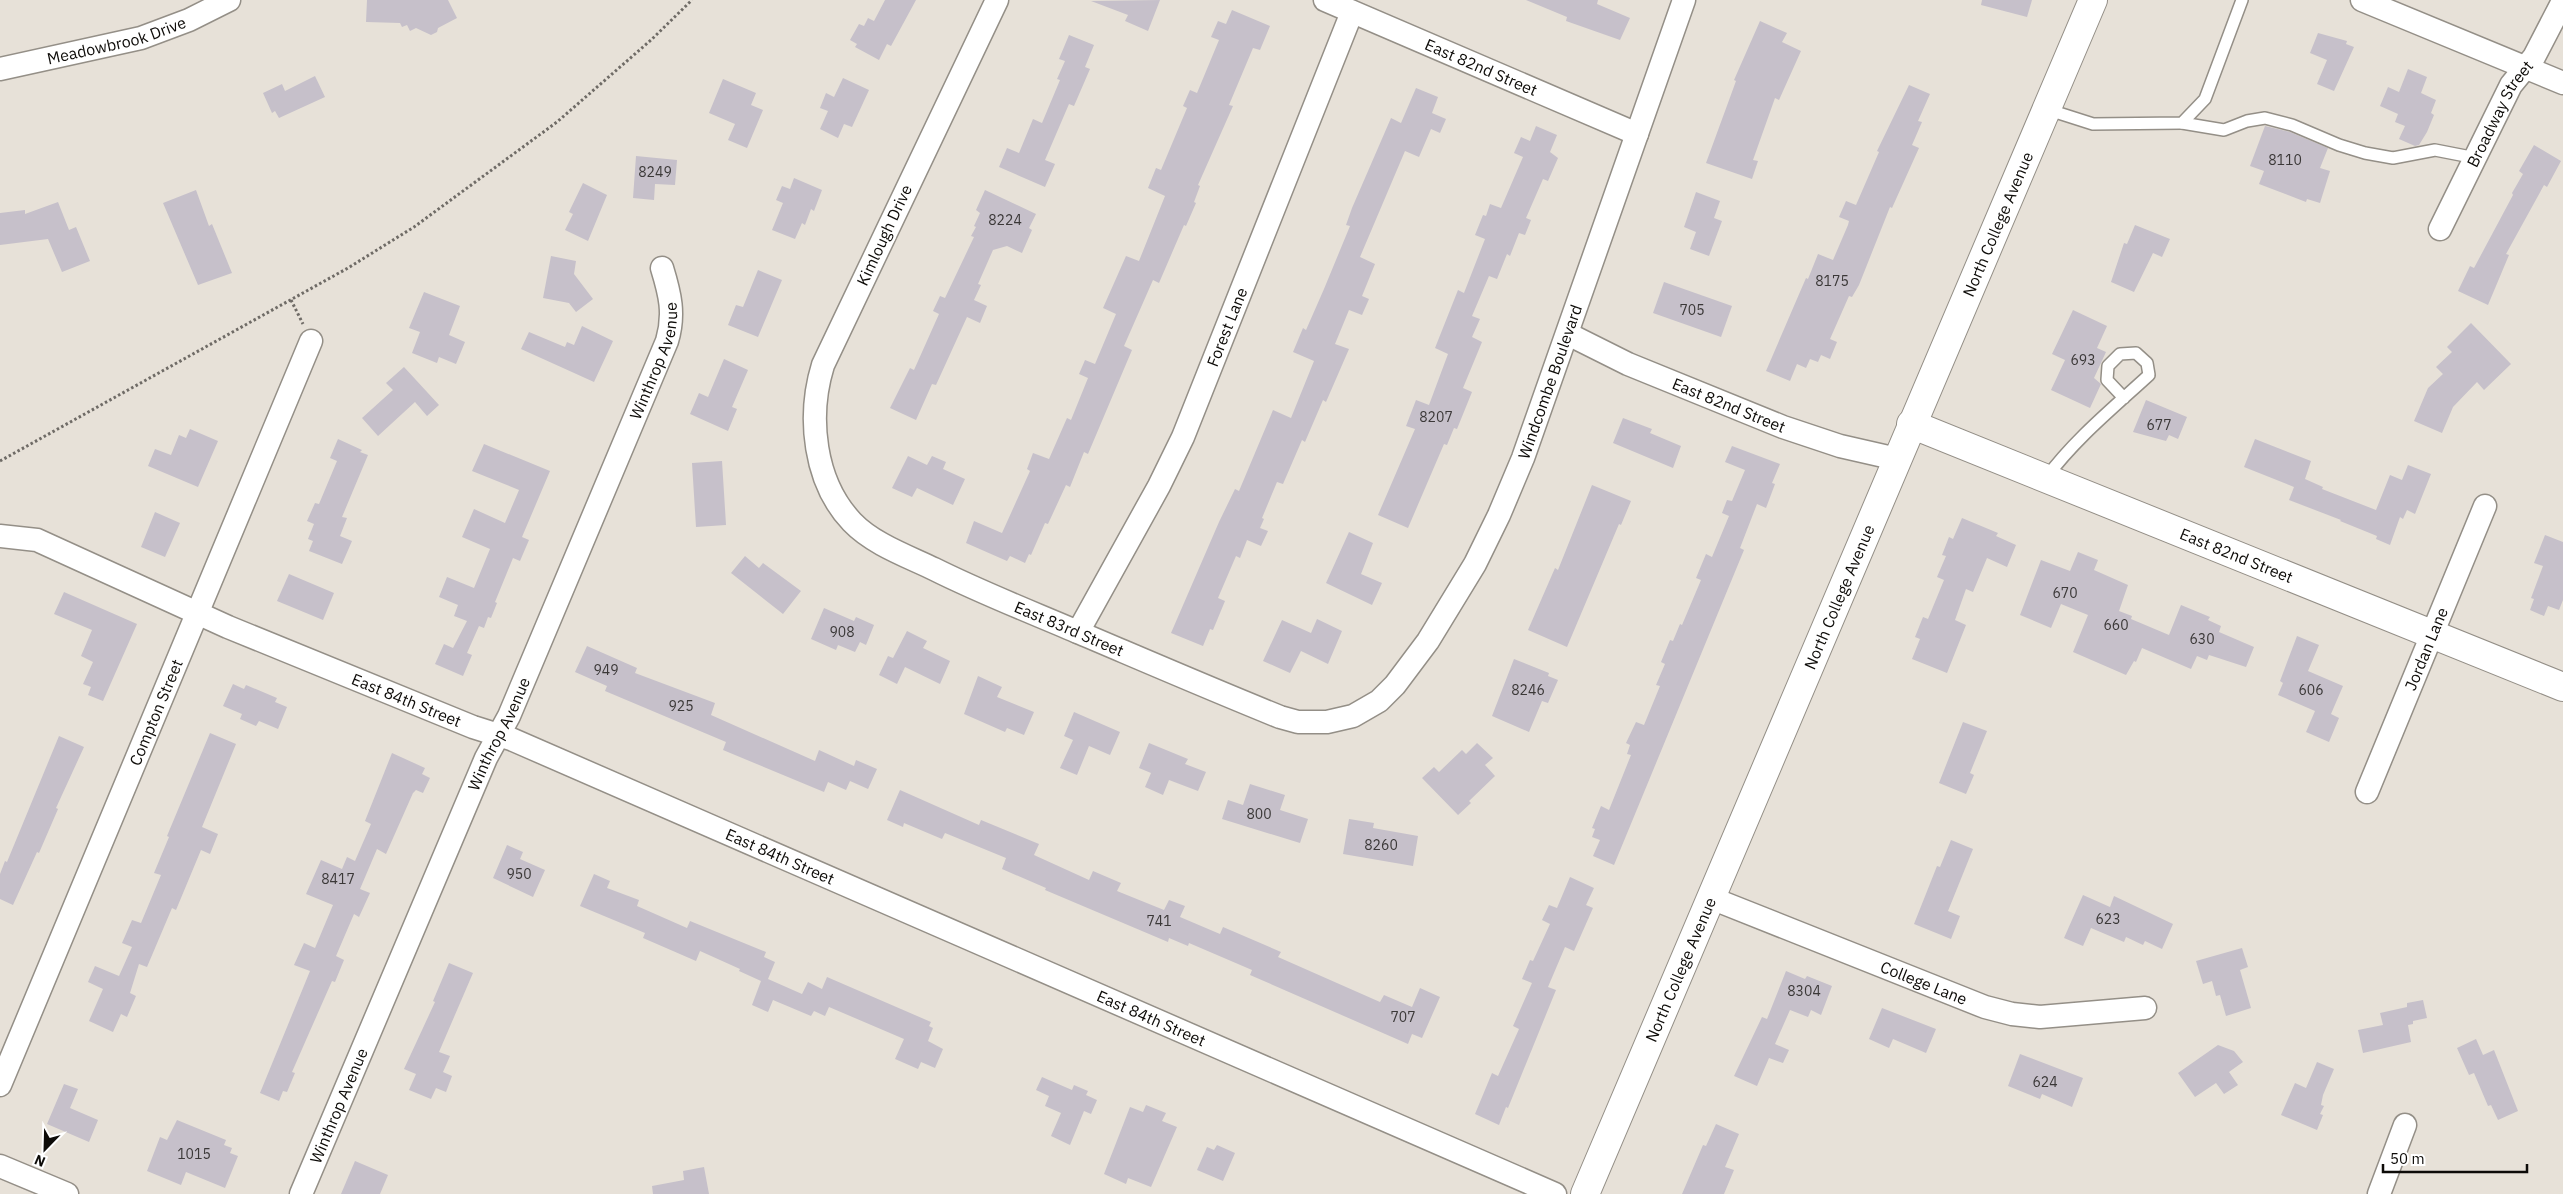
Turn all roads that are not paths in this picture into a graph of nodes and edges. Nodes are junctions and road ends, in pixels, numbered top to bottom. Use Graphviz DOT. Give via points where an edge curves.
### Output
graph roads {
  1 [pos="229,0"];
  2 [pos="997,0"];
  3 [pos="1325,0"];
  4 [pos="1684,0"];
  5 [pos="2093,0"];
  6 [pos="2242,0"];
  7 [pos="2362,0"];
  8 [pos="2563,1"];
  9 [pos="1352,12"];
  10 [pos="2524,68"];
  11 [pos="0,70"];
  12 [pos="2563,83"];
  13 [pos="2046,109"];
  14 [pos="2182,123"];
  15 [pos="1637,134"];
  16 [pos="2476,158"];
  17 [pos="2440,230"];
  18 [pos="662,268"];
  19 [pos="1568,334"];
  20 [pos="311,341"];
  21 [pos="2124,398"];
  22 [pos="1911,424"];
  23 [pos="1896,459"];
  24 [pos="2046,478"];
  25 [pos="826,480"];
  26 [pos="2485,506"];
  27 [pos="0,536"];
  28 [pos="198,614"];
  29 [pos="1078,632"];
  30 [pos="2432,635"];
  31 [pos="2563,687"];
  32 [pos="1343,718"];
  33 [pos="498,735"];
  34 [pos="2367,792"];
  35 [pos="1711,898"];
  36 [pos="2145,1008"];
  37 [pos="0,1085"];
  38 [pos="2405,1125"];
  39 [pos="0,1166"];
  40 [pos="67,1194"];
  41 [pos="301,1194"];
  42 [pos="1555,1194"];
  43 [pos="1585,1194"];
  44 [pos="2379,1194"];
  1 -- 11 [label="street, Meadowbrook Drive" via="190,20 141,38"];
  2 -- 25 [label="street, Kimlough Drive" via="824,365 818,383 814,418"];
  3 -- 9 [label="street, East 82nd Street"];
  4 -- 15 [label="street, Windcombe Boulevard"];
  5 -- 13 [label="main road, North College Avenue"];
  6 -- 14 [label="lane" via="2205,99"];
  7 -- 10 [label="street"];
  8 -- 10 [label="street, Broadway Street" via="2534,57"];
  9 -- 15 [label="street, East 82nd Street"];
  9 -- 29 [label="street, Forest Lane" via="1184,437"];
  10 -- 12 [label="street"];
  10 -- 16 [label="street, Broadway Street" via="2511,85"];
  13 -- 14 [label="lane" via="2093,124"];
  13 -- 22 [label="main road, North College Avenue"];
  14 -- 16 [label="lane" via="2224,130 2265,118 2365,153 2393,158 2435,150"];
  15 -- 19 [label="street, Windcombe Boulevard"];
  16 -- 17 [label="street, Broadway Street"];
  18 -- 33 [label="street, Winthrop Avenue" via="672,299 667,341 509,716"];
  19 -- 23 [label="street, East 82nd Street" via="1628,364 1783,427 1840,446"];
  19 -- 32 [label="street, Windcombe Boulevard" via="1510,491 1462,587 1428,642 1395,685 1372,705"];
  20 -- 28 [label="street, Compton Street"];
  21 -- 24 [label="lane" via="2067,450"];
  22 -- 23 [label="main road, North College Avenue"];
  22 -- 24 [label="main road, East 82nd Street"];
  23 -- 35 [label="main road, North College Avenue"];
  24 -- 30 [label="main road, East 82nd Street"];
  25 -- 29 [label="street, East 83rd Street" via="846,515 859,529 880,543 960,582"];
  26 -- 30 [label="street, Jordan Lane"];
  27 -- 28 [label="street, East 84th Street" via="37,540"];
  28 -- 33 [label="street, East 84th Street"];
  28 -- 37 [label="street, Compton Street"];
  29 -- 32 [label="street, East 83rd Street" via="1280,717 1318,723"];
  30 -- 31 [label="main road, East 82nd Street"];
  30 -- 34 [label="street, Jordan Lane"];
  33 -- 41 [label="street, Winthrop Avenue"];
  33 -- 42 [label="street, East 84th Street"];
  35 -- 36 [label="street, College Lane" via="1985,1007 2012,1014 2040,1017"];
  35 -- 43 [label="main road, North College Avenue"];
  38 -- 44 [label="street"];
  39 -- 40 [label="street"];
}
